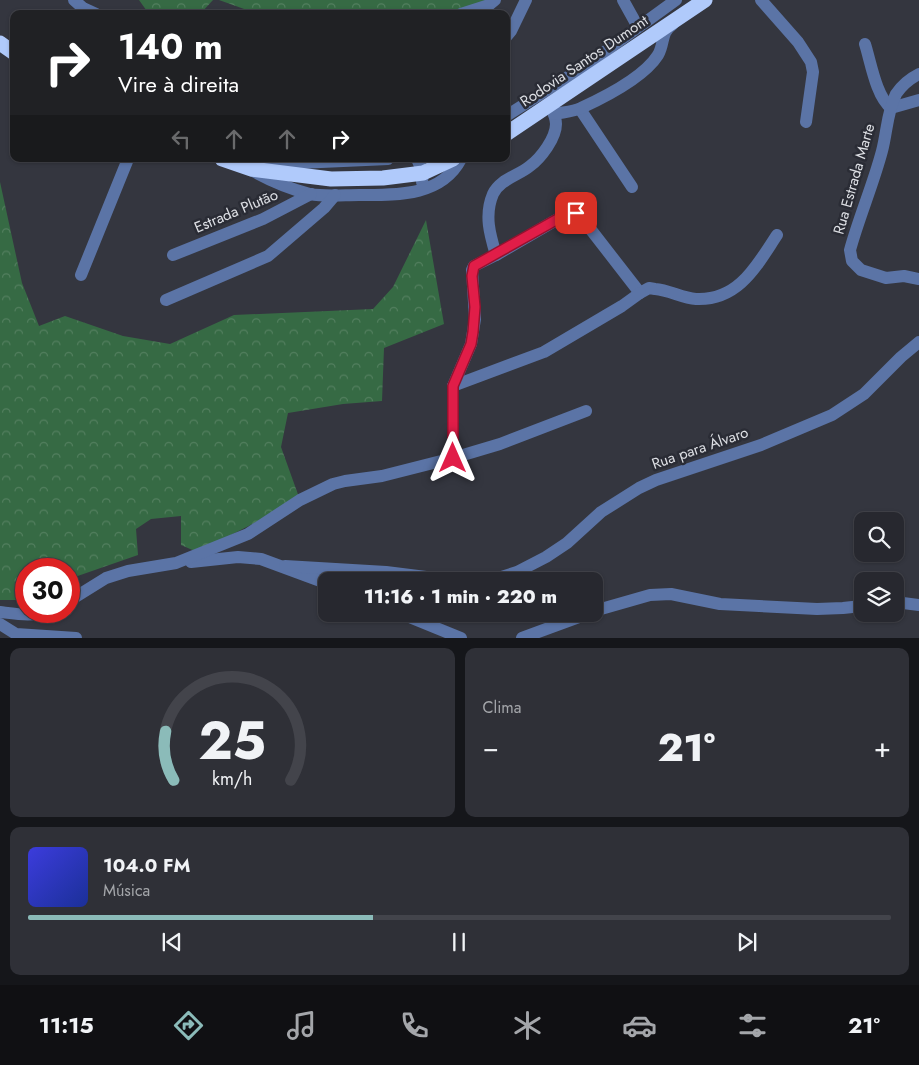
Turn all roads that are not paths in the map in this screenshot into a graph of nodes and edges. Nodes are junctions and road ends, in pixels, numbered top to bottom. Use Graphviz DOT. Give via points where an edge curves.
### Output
graph roads {
  1 [pos="74,0"];
  2 [pos="495,0"];
  3 [pos="526,0"];
  4 [pos="623,0"];
  5 [pos="676,0"];
  6 [pos="706,0"];
  7 [pos="761,0"];
  8 [pos="87,10"];
  9 [pos="473,10"];
  10 [pos="638,27"];
  11 [pos="510,32"];
  12 [pos="865,44"];
  13 [pos="919,74"];
  14 [pos="917,103"];
  15 [pos="891,108"];
  16 [pos="580,109"];
  17 [pos="552,110"];
  18 [pos="510,113"];
  19 [pos="806,122"];
  20 [pos="510,132"];
  21 [pos="127,162"];
  22 [pos="230,162"];
  23 [pos="285,162"];
  24 [pos="388,162"];
  25 [pos="418,162"];
  26 [pos="447,162"];
  27 [pos="459,162"];
  28 [pos="245,168"];
  29 [pos="423,173"];
  30 [pos="383,178"];
  31 [pos="632,187"];
  32 [pos="419,191"];
  33 [pos="311,194"];
  34 [pos="393,194"];
  35 [pos="336,195"];
  36 [pos="776,235"];
  37 [pos="173,255"];
  38 [pos="496,255"];
  39 [pos="81,275"];
  40 [pos="919,279"];
  41 [pos="640,293"];
  42 [pos="166,300"];
  43 [pos="919,342"];
  44 [pos="453,386"];
  45 [pos="586,411"];
  46 [pos="453,458"];
  47 [pos="176,563"];
  48 [pos="285,566"];
  49 [pos="386,572"];
  50 [pos="517,572"];
  51 [pos="318,580"];
  52 [pos="80,593"];
  53 [pos="904,603"];
  54 [pos="919,605"];
  55 [pos="854,607"];
  56 [pos="603,608"];
  57 [pos="0,612"];
  58 [pos="15,614"];
  59 [pos="422,622"];
  60 [pos="565,622"];
  61 [pos="0,624"];
  62 [pos="76,638"];
  63 [pos="461,638"];
  64 [pos="522,638"];
  1 -- 8 [label="street"];
  2 -- 9 [label="street"];
  3 -- 11 [label="street"];
  4 -- 10 [label="street"];
  5 -- 10 [label="street"];
  6 -- 16 [label="street" via="666,29 659,53 640,74"];
  6 -- 17 [label="highway, Rodovia Santos Dumont"];
  7 -- 19 [label="street" via="811,62 813,72"];
  10 -- 18 [label="street" via="585,66"];
  12 -- 15 [label="street" via="880,93"];
  13 -- 15 [label="street, Rua Estrada Marte" via="904,84"];
  14 -- 15 [label="street"];
  15 -- 40 [label="street, Rua Estrada Marte" via="850,258 861,270 879,276"];
  16 -- 17 [label="street"];
  16 -- 31 [label="street"];
  17 -- 20 [label="highway, Rodovia Santos Dumont"];
  17 -- 38 [label="street" via="555,131 542,153 530,166 500,185 494,194 488,230"];
  21 -- 39 [label="street"];
  22 -- 28 [label="highway"];
  23 -- 28 [label="street"];
  24 -- 30 [label="street"];
  25 -- 29 [label="street"];
  26 -- 29 [label="highway"];
  27 -- 32 [label="street" via="449,176"];
  28 -- 30 [label="highway" via="331,180"];
  28 -- 33 [label="street" via="283,186"];
  29 -- 30 [label="highway"];
  29 -- 32 [label="street"];
  30 -- 34 [label="street"];
  32 -- 34 [label="street"];
  33 -- 35 [label="street"];
  33 -- 37 [label="street, Estrada Plutão" via="263,220"];
  34 -- 35 [label="street"];
  35 -- 42 [label="street" via="268,256"];
  36 -- 41 [label="street" via="743,283 727,293 714,298 696,298 649,288"];
  38 -- 41 [label="street" via="563,216 576,213"];
  38 -- 44 [label="street" via="472,270 473,332"];
  41 -- 44 [label="street" via="544,352"];
  43 -- 50 [label="street, Rua para Álvaro" via="864,394 832,415 761,445 639,488 600,512 546,557"];
  44 -- 46 [label="street"];
  45 -- 46 [label="street"];
  46 -- 47 [label="street" via="382,476 333,484 300,500 248,534"];
  47 -- 48 [label="street" via="238,557"];
  47 -- 52 [label="street" via="128,571 106,578"];
  48 -- 49 [label="street"];
  48 -- 51 [label="street"];
  53 -- 54 [label="street"];
  55 -- 56 [label="street" via="817,609 720,604 671,594 650,595"];
  57 -- 58 [label="street"];
  59 -- 63 [label="street"];
  60 -- 64 [label="street"];
  61 -- 62 [label="street" via="16,634"];
}
